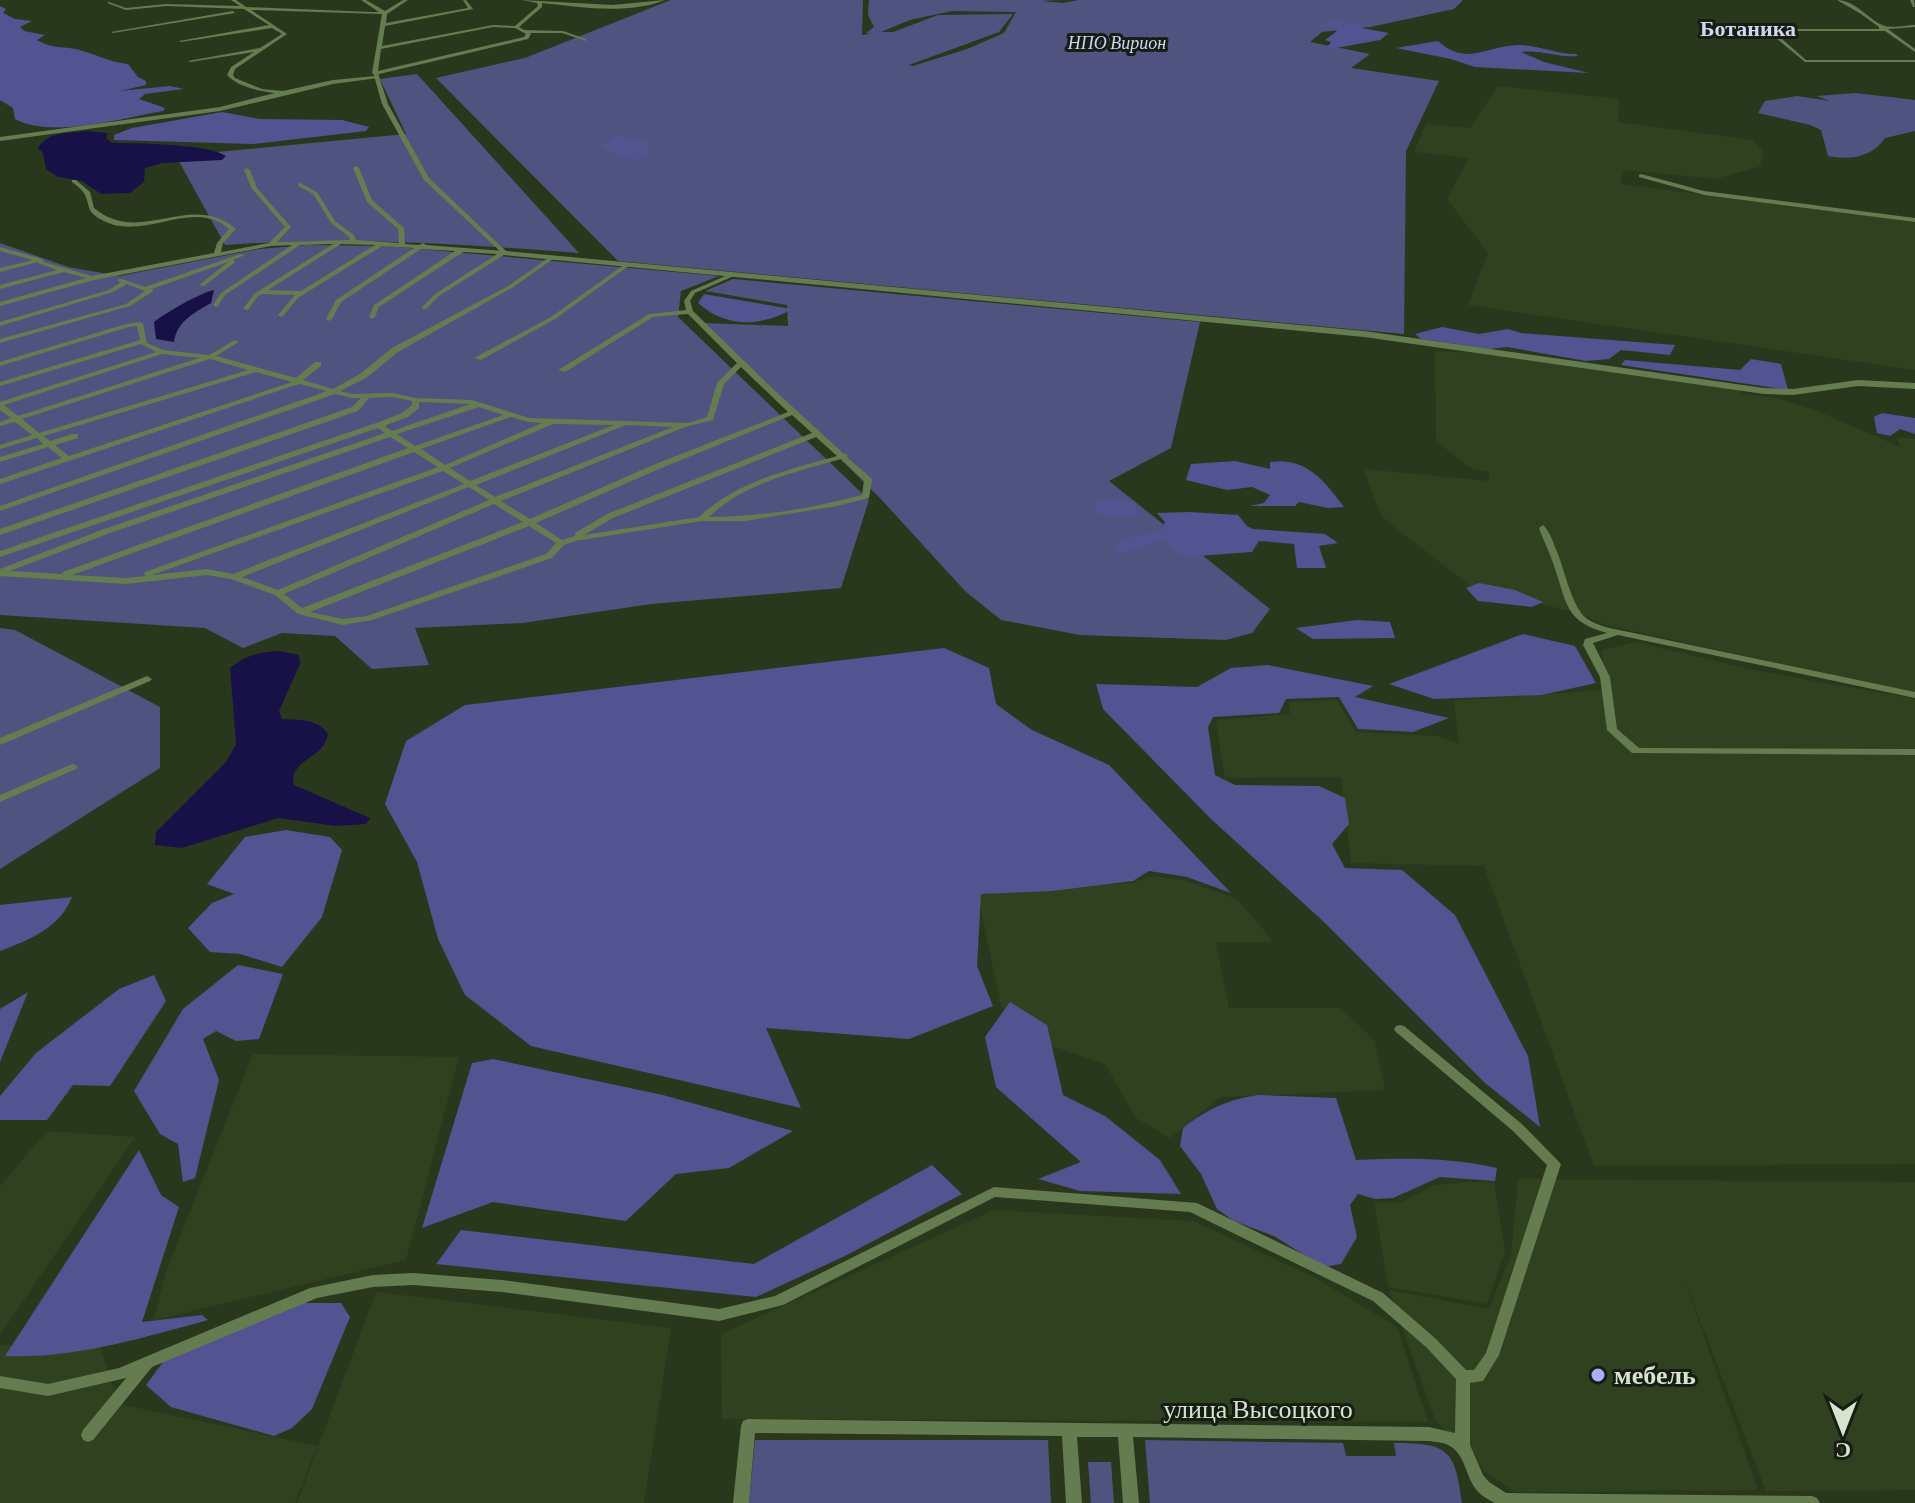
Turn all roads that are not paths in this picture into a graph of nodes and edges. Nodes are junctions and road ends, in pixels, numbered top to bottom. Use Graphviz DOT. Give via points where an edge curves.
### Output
graph roads {
  1 [pos="233,0"];
  2 [pos="363,0"];
  3 [pos="406,0"];
  4 [pos="524,0"];
  5 [pos="663,0"];
  6 [pos="1839,0"];
  7 [pos="1912,0"];
  8 [pos="464,1"];
  9 [pos="539,1"];
  10 [pos="557,1"];
  11 [pos="648,2"];
  12 [pos="109,3"];
  13 [pos="1915,6"];
  14 [pos="245,9"];
  15 [pos="385,13"];
  16 [pos="385,25"];
  17 [pos="274,26"];
  18 [pos="1915,26"];
  19 [pos="516,27"];
  20 [pos="1882,28"];
  21 [pos="523,31"];
  22 [pos="113,32"];
  23 [pos="584,40"];
  24 [pos="181,41"];
  25 [pos="378,48"];
  26 [pos="265,49"];
  27 [pos="1915,51"];
  28 [pos="190,61"];
  29 [pos="1915,61"];
  30 [pos="375,75"];
  31 [pos="283,93"];
  32 [pos="0,139"];
  33 [pos="356,168"];
  34 [pos="247,170"];
  35 [pos="1641,176"];
  36 [pos="74,181"];
  37 [pos="300,185"];
  38 [pos="1915,220"];
  39 [pos="341,242"];
  40 [pos="353,242"];
  41 [pos="299,243"];
  42 [pos="383,243"];
  43 [pos="271,244"];
  44 [pos="402,244"];
  45 [pos="423,245"];
  46 [pos="250,247"];
  47 [pos="463,249"];
  48 [pos="0,251"];
  49 [pos="217,253"];
  50 [pos="504,253"];
  51 [pos="242,255"];
  52 [pos="551,258"];
  53 [pos="40,260"];
  54 [pos="627,265"];
  55 [pos="0,270"];
  56 [pos="63,270"];
  57 [pos="112,275"];
  58 [pos="732,275"];
  59 [pos="92,278"];
  60 [pos="126,282"];
  61 [pos="202,285"];
  62 [pos="0,287"];
  63 [pos="146,289"];
  64 [pos="261,292"];
  65 [pos="304,293"];
  66 [pos="0,304"];
  67 [pos="216,305"];
  68 [pos="424,308"];
  69 [pos="246,309"];
  70 [pos="690,312"];
  71 [pos="281,315"];
  72 [pos="372,317"];
  73 [pos="329,319"];
  74 [pos="0,324"];
  75 [pos="0,341"];
  76 [pos="144,341"];
  77 [pos="235,342"];
  78 [pos="162,352"];
  79 [pos="210,357"];
  80 [pos="478,358"];
  81 [pos="741,363"];
  82 [pos="0,364"];
  83 [pos="318,364"];
  84 [pos="256,369"];
  85 [pos="562,370"];
  86 [pos="295,383"];
  87 [pos="0,384"];
  88 [pos="1915,386"];
  89 [pos="332,392"];
  90 [pos="367,396"];
  91 [pos="415,400"];
  92 [pos="472,402"];
  93 [pos="0,405"];
  94 [pos="794,412"];
  95 [pos="509,415"];
  96 [pos="17,418"];
  97 [pos="550,422"];
  98 [pos="0,424"];
  99 [pos="382,424"];
  100 [pos="623,424"];
  101 [pos="684,425"];
  102 [pos="818,433"];
  103 [pos="39,435"];
  104 [pos="75,436"];
  105 [pos="391,436"];
  106 [pos="48,444"];
  107 [pos="0,447"];
  108 [pos="417,449"];
  109 [pos="844,456"];
  110 [pos="68,459"];
  111 [pos="0,460"];
  112 [pos="446,467"];
  113 [pos="0,482"];
  114 [pos="470,483"];
  115 [pos="496,500"];
  116 [pos="0,509"];
  117 [pos="702,519"];
  118 [pos="529,523"];
  119 [pos="1543,528"];
  120 [pos="0,532"];
  121 [pos="574,539"];
  122 [pos="561,543"];
  123 [pos="0,554"];
  124 [pos="0,572"];
  125 [pos="60,576"];
  126 [pos="233,577"];
  127 [pos="126,581"];
  128 [pos="278,593"];
  129 [pos="301,612"];
  130 [pos="1616,632"];
  131 [pos="147,679"];
  132 [pos="1915,695"];
  133 [pos="0,742"];
  134 [pos="1915,752"];
  135 [pos="72,767"];
  136 [pos="0,799"];
  137 [pos="1400,1029"];
  138 [pos="147,1363"];
  139 [pos="1463,1377"];
  140 [pos="0,1382"];
  141 [pos="1069,1431"];
  142 [pos="1125,1432"];
  143 [pos="88,1435"];
  144 [pos="1462,1445"];
  145 [pos="1586,1501"];
  146 [pos="1505,1502"];
  147 [pos="741,1503"];
  148 [pos="1074,1503"];
  149 [pos="1131,1503"];
  150 [pos="1812,1503"];
  1 -- 14 [label="street"];
  2 -- 15 [label="street"];
  3 -- 15 [label="street"];
  4 -- 9 [label="street"];
  5 -- 11 [label="street"];
  6 -- 20 [label="street"];
  7 -- 13 [label="street"];
  8 -- 16 [label="street" via="471,9"];
  9 -- 10 [label="street"];
  9 -- 19 [label="street" via="540,6"];
  10 -- 11 [label="street"];
  12 -- 14 [label="street" via="126,9"];
  14 -- 15 [label="street"];
  14 -- 17 [label="street"];
  14 -- 22 [label="street"];
  15 -- 16 [label="street"];
  16 -- 25 [label="street"];
  17 -- 24 [label="street"];
  17 -- 26 [label="street" via="285,36"];
  18 -- 20 [label="street"];
  19 -- 21 [label="street"];
  19 -- 25 [label="street" via="493,26"];
  20 -- 27 [label="street"];
  20 -- 29 [label="street" via="1768,30 1805,61"];
  21 -- 23 [label="street" via="563,32"];
  21 -- 30 [label="street" via="529,37"];
  25 -- 30 [label="street"];
  26 -- 28 [label="street"];
  26 -- 31 [label="street" via="233,68 231,77"];
  30 -- 31 [label="street"];
  30 -- 50 [label="street" via="426,179"];
  31 -- 32 [label="street" via="220,109"];
  33 -- 44 [label="street" via="369,201 401,228"];
  34 -- 43 [label="street" via="254,188 288,227"];
  35 -- 38 [label="street" via="1704,193"];
  36 -- 49 [label="street" via="87,192 91,209 111,222 192,218 227,223 233,229"];
  37 -- 40 [label="street" via="315,193"];
  39 -- 40 [label="street"];
  39 -- 41 [label="street"];
  39 -- 64 [label="street"];
  40 -- 42 [label="street"];
  41 -- 43 [label="street"];
  41 -- 67 [label="street" via="223,294"];
  42 -- 44 [label="street"];
  42 -- 65 [label="street"];
  43 -- 46 [label="street"];
  44 -- 45 [label="street"];
  45 -- 47 [label="street"];
  45 -- 73 [label="street" via="338,301"];
  46 -- 49 [label="street"];
  46 -- 51 [label="street"];
  47 -- 50 [label="street"];
  47 -- 72 [label="street" via="376,306"];
  48 -- 53 [label="street"];
  49 -- 57 [label="street"];
  50 -- 52 [label="street"];
  50 -- 68 [label="street"];
  51 -- 61 [label="street"];
  51 -- 63 [label="street"];
  52 -- 54 [label="street"];
  52 -- 89 [label="street"];
  53 -- 55 [label="street"];
  53 -- 56 [label="street"];
  54 -- 58 [label="street"];
  54 -- 80 [label="street" via="553,318"];
  56 -- 59 [label="street"];
  56 -- 62 [label="street"];
  57 -- 59 [label="street"];
  57 -- 60 [label="street"];
  58 -- 70 [label="street" via="693,292 687,301"];
  58 -- 88 [label="street" via="1364,334 1764,391 1858,383"];
  59 -- 66 [label="street"];
  60 -- 63 [label="street"];
  60 -- 74 [label="street"];
  63 -- 75 [label="street" via="150,291 128,305"];
  64 -- 65 [label="street"];
  64 -- 69 [label="street"];
  65 -- 71 [label="street"];
  70 -- 81 [label="street"];
  70 -- 85 [label="street" via="651,315"];
  76 -- 78 [label="street"];
  76 -- 82 [label="street" via="140,324 128,325"];
  76 -- 87 [label="street"];
  77 -- 79 [label="street"];
  78 -- 79 [label="street"];
  78 -- 93 [label="street"];
  79 -- 84 [label="street"];
  79 -- 96 [label="street"];
  81 -- 94 [label="street"];
  81 -- 101 [label="street" via="721,383 710,418"];
  83 -- 86 [label="street"];
  84 -- 86 [label="street"];
  84 -- 103 [label="street"];
  86 -- 89 [label="street"];
  86 -- 110 [label="street"];
  89 -- 90 [label="street"];
  89 -- 116 [label="street"];
  90 -- 91 [label="street"];
  90 -- 120 [label="street" via="355,409"];
  91 -- 92 [label="street"];
  91 -- 99 [label="street" via="416,406 405,415"];
  92 -- 95 [label="street"];
  92 -- 105 [label="street" via="476,405"];
  93 -- 96 [label="street"];
  94 -- 102 [label="street"];
  94 -- 118 [label="street"];
  95 -- 97 [label="street"];
  95 -- 108 [label="street"];
  96 -- 98 [label="street"];
  96 -- 103 [label="street"];
  97 -- 100 [label="street"];
  97 -- 112 [label="street"];
  99 -- 105 [label="street"];
  99 -- 123 [label="street"];
  100 -- 101 [label="street"];
  100 -- 114 [label="street"];
  101 -- 115 [label="street"];
  102 -- 109 [label="street"];
  102 -- 121 [label="street" via="610,516"];
  103 -- 106 [label="street"];
  103 -- 107 [label="street"];
  104 -- 106 [label="street"];
  105 -- 108 [label="street"];
  105 -- 124 [label="street"];
  106 -- 110 [label="street"];
  106 -- 111 [label="street"];
  108 -- 112 [label="street"];
  108 -- 125 [label="street"];
  109 -- 117 [label="street" via="738,493 713,506"];
  109 -- 117 [label="street" via="868,480 866,496 745,519"];
  110 -- 113 [label="street"];
  112 -- 114 [label="street"];
  112 -- 127 [label="street"];
  114 -- 115 [label="street"];
  114 -- 126 [label="street"];
  115 -- 118 [label="street"];
  115 -- 128 [label="street"];
  117 -- 121 [label="street"];
  118 -- 122 [label="street"];
  118 -- 129 [label="street"];
  119 -- 130 [label="street" via="1569,606 1588,624"];
  121 -- 122 [label="street"];
  122 -- 129 [label="street" via="549,556 369,618 343,622"];
  124 -- 125 [label="street"];
  125 -- 127 [label="street"];
  126 -- 127 [label="street" via="207,572"];
  126 -- 128 [label="street"];
  128 -- 129 [label="street"];
  130 -- 132 [label="street"];
  130 -- 134 [label="street" via="1588,645 1605,677 1612,730 1636,751"];
  131 -- 133 [label="street"];
  135 -- 136 [label="street"];
  137 -- 139 [label="street" via="1554,1164 1492,1355 1478,1376"];
  138 -- 139 [label="street" via="315,1292 373,1281 502,1286 719,1315 778,1301 994,1192 1192,1207 1378,1297"];
  138 -- 140 [label="street" via="48,1390"];
  138 -- 143 [label="street"];
  139 -- 144 [label="street"];
  141 -- 142 [label="street, улица Высоцкого"];
  141 -- 147 [label="street, улица Высоцкого" via="748,1426"];
  141 -- 148 [label="street"];
  142 -- 144 [label="street, улица Высоцкого" via="1429,1434"];
  142 -- 149 [label="street"];
  144 -- 146 [label="street" via="1479,1483"];
  145 -- 146 [label="street"];
  145 -- 150 [label="street"];
}
